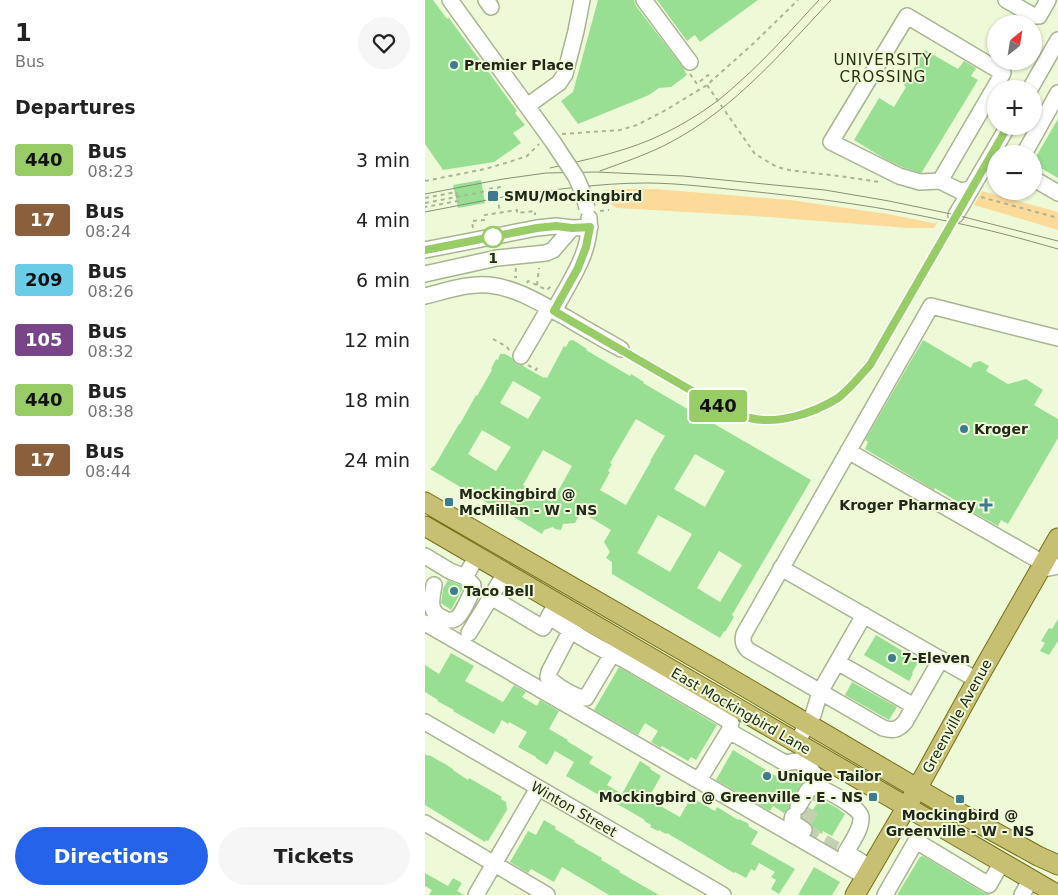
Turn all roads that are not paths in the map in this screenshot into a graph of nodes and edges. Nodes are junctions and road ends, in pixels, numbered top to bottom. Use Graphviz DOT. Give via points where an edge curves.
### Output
graph roads {
  1 [pos="582,0"];
  2 [pos="644,0"];
  3 [pos="1007,0"];
  4 [pos="1048,0"];
  5 [pos="454,1"];
  6 [pos="1058,42"];
  7 [pos="690,62"];
  8 [pos="999,80"];
  9 [pos="1035,80"];
  10 [pos="1058,93"];
  11 [pos="987,102"];
  12 [pos="527,106"];
  13 [pos="1029,145"];
  14 [pos="987,169"];
  15 [pos="941,182"];
  16 [pos="1042,184"];
  17 [pos="975,193"];
  18 [pos="1058,193"];
  19 [pos="956,215"];
  20 [pos="590,227"];
  21 [pos="572,228"];
  22 [pos="425,250"];
  23 [pos="425,274"];
  24 [pos="425,296"];
  25 [pos="551,310"];
  26 [pos="1058,338"];
  27 [pos="621,349"];
  28 [pos="521,356"];
  29 [pos="848,451"];
  30 [pos="425,502"];
  31 [pos="425,526"];
  32 [pos="1058,538"];
  33 [pos="425,556"];
  34 [pos="477,556"];
  35 [pos="1047,566"];
  36 [pos="781,568"];
  37 [pos="451,571"];
  38 [pos="505,572"];
  39 [pos="465,578"];
  40 [pos="430,582"];
  41 [pos="563,582"];
  42 [pos="491,598"];
  43 [pos="553,607"];
  44 [pos="864,615"];
  45 [pos="425,623"];
  46 [pos="575,623"];
  47 [pos="469,634"];
  48 [pos="616,647"];
  49 [pos="687,653"];
  50 [pos="941,659"];
  51 [pos="837,662"];
  52 [pos="674,680"];
  53 [pos="977,680"];
  54 [pos="820,692"];
  55 [pos="914,706"];
  56 [pos="733,721"];
  57 [pos="425,722"];
  58 [pos="808,723"];
  59 [pos="800,751"];
  60 [pos="699,780"];
  61 [pos="817,786"];
  62 [pos="538,788"];
  63 [pos="917,789"];
  64 [pos="907,807"];
  65 [pos="425,823"];
  66 [pos="804,830"];
  67 [pos="1002,862"];
  68 [pos="494,864"];
  69 [pos="1058,865"];
  70 [pos="869,872"];
  71 [pos="1027,887"];
  72 [pos="476,895"];
  73 [pos="547,895"];
  74 [pos="723,895"];
  75 [pos="855,895"];
  76 [pos="885,895"];
  77 [pos="1058,895"];
  1 -- 12 [label="street" via="565,74 559,83"];
  2 -- 7 [label="street"];
  3 -- 4 [label="street" via="1034,16 1039,16"];
  5 -- 12 [label="street"];
  6 -- 9 [label="street"];
  8 -- 15 [label="street" via="1003,73 907,16 831,142 899,176 920,182"];
  10 -- 13 [label="street"];
  11 -- 15 [label="street"];
  12 -- 20 [label="street, bridge" via="576,177 593,210 588,211"];
  14 -- 17 [label="street"];
  15 -- 17 [label="street" via="960,191"];
  16 -- 18 [label="street"];
  17 -- 19 [label="street"];
  20 -- 21 [label="street"];
  20 -- 25 [label="street" via="578,268"];
  21 -- 22 [label="street" via="537,228"];
  21 -- 23 [label="street" via="553,250"];
  24 -- 25 [label="street" via="488,285 522,294"];
  25 -- 27 [label="street"];
  25 -- 28 [label="street"];
  26 -- 29 [label="street" via="931,306"];
  29 -- 35 [label="street"];
  29 -- 36 [label="street"];
  30 -- 41 [label="main road, East Mockingbird Lane"];
  31 -- 34 [label="main road, East Mockingbird Lane"];
  32 -- 35 [label="main road, Greenville Avenue"];
  33 -- 37 [label="street"];
  34 -- 38 [label="main road, East Mockingbird Lane"];
  34 -- 39 [label="street"];
  35 -- 53 [label="main road, Greenville Avenue"];
  36 -- 44 [label="street"];
  36 -- 54 [label="street" via="742,640 748,650"];
  37 -- 39 [label="street"];
  37 -- 40 [label="street" via="442,584"];
  38 -- 42 [label="street"];
  38 -- 43 [label="main road, East Mockingbird Lane"];
  39 -- 40 [label="street" via="473,584 473,589 459,616 448,620 434,613"];
  41 -- 43 [label="main road"];
  41 -- 49 [label="main road, East Mockingbird Lane"];
  42 -- 43 [label="street" via="543,628"];
  42 -- 47 [label="street"];
  43 -- 46 [label="main road, East Mockingbird Lane"];
  44 -- 50 [label="street"];
  44 -- 51 [label="street"];
  45 -- 60 [label="street"];
  46 -- 48 [label="main road, East Mockingbird Lane"];
  46 -- 48 [label="street" via="548,677 580,698 586,698"];
  48 -- 52 [label="main road, East Mockingbird Lane"];
  49 -- 52 [label="main road"];
  49 -- 58 [label="main road, East Mockingbird Lane"];
  50 -- 53 [label="street"];
  50 -- 55 [label="street"];
  51 -- 54 [label="street"];
  51 -- 55 [label="street"];
  52 -- 56 [label="main road, East Mockingbird Lane"];
  53 -- 63 [label="main road, Greenville Avenue"];
  54 -- 55 [label="street" via="891,731 905,722"];
  54 -- 58 [label="street"];
  56 -- 59 [label="main road, East Mockingbird Lane"];
  56 -- 60 [label="street"];
  57 -- 62 [label="street, Winton Street"];
  58 -- 59 [label="street"];
  58 -- 63 [label="main road, East Mockingbird Lane"];
  59 -- 61 [label="street" via="815,774"];
  59 -- 64 [label="main road, East Mockingbird Lane"];
  60 -- 70 [label="street"];
  61 -- 66 [label="street" via="808,790 792,820"];
  61 -- 70 [label="street" via="857,809 861,816 859,828 846,852"];
  62 -- 68 [label="street"];
  62 -- 74 [label="street, Winton Street"];
  63 -- 64 [label="main road, Greenville Avenue"];
  63 -- 69 [label="main road, East Mockingbird Lane"];
  64 -- 67 [label="main road, East Mockingbird Lane"];
  64 -- 70 [label="main road, Greenville Avenue"];
  65 -- 68 [label="street"];
  67 -- 71 [label="main road, East Mockingbird Lane"];
  67 -- 76 [label="street" via="989,885 916,841"];
  68 -- 72 [label="street"];
  68 -- 73 [label="street"];
  70 -- 75 [label="main road, Greenville Avenue"];
  71 -- 77 [label="main road, East Mockingbird Lane"];
}
